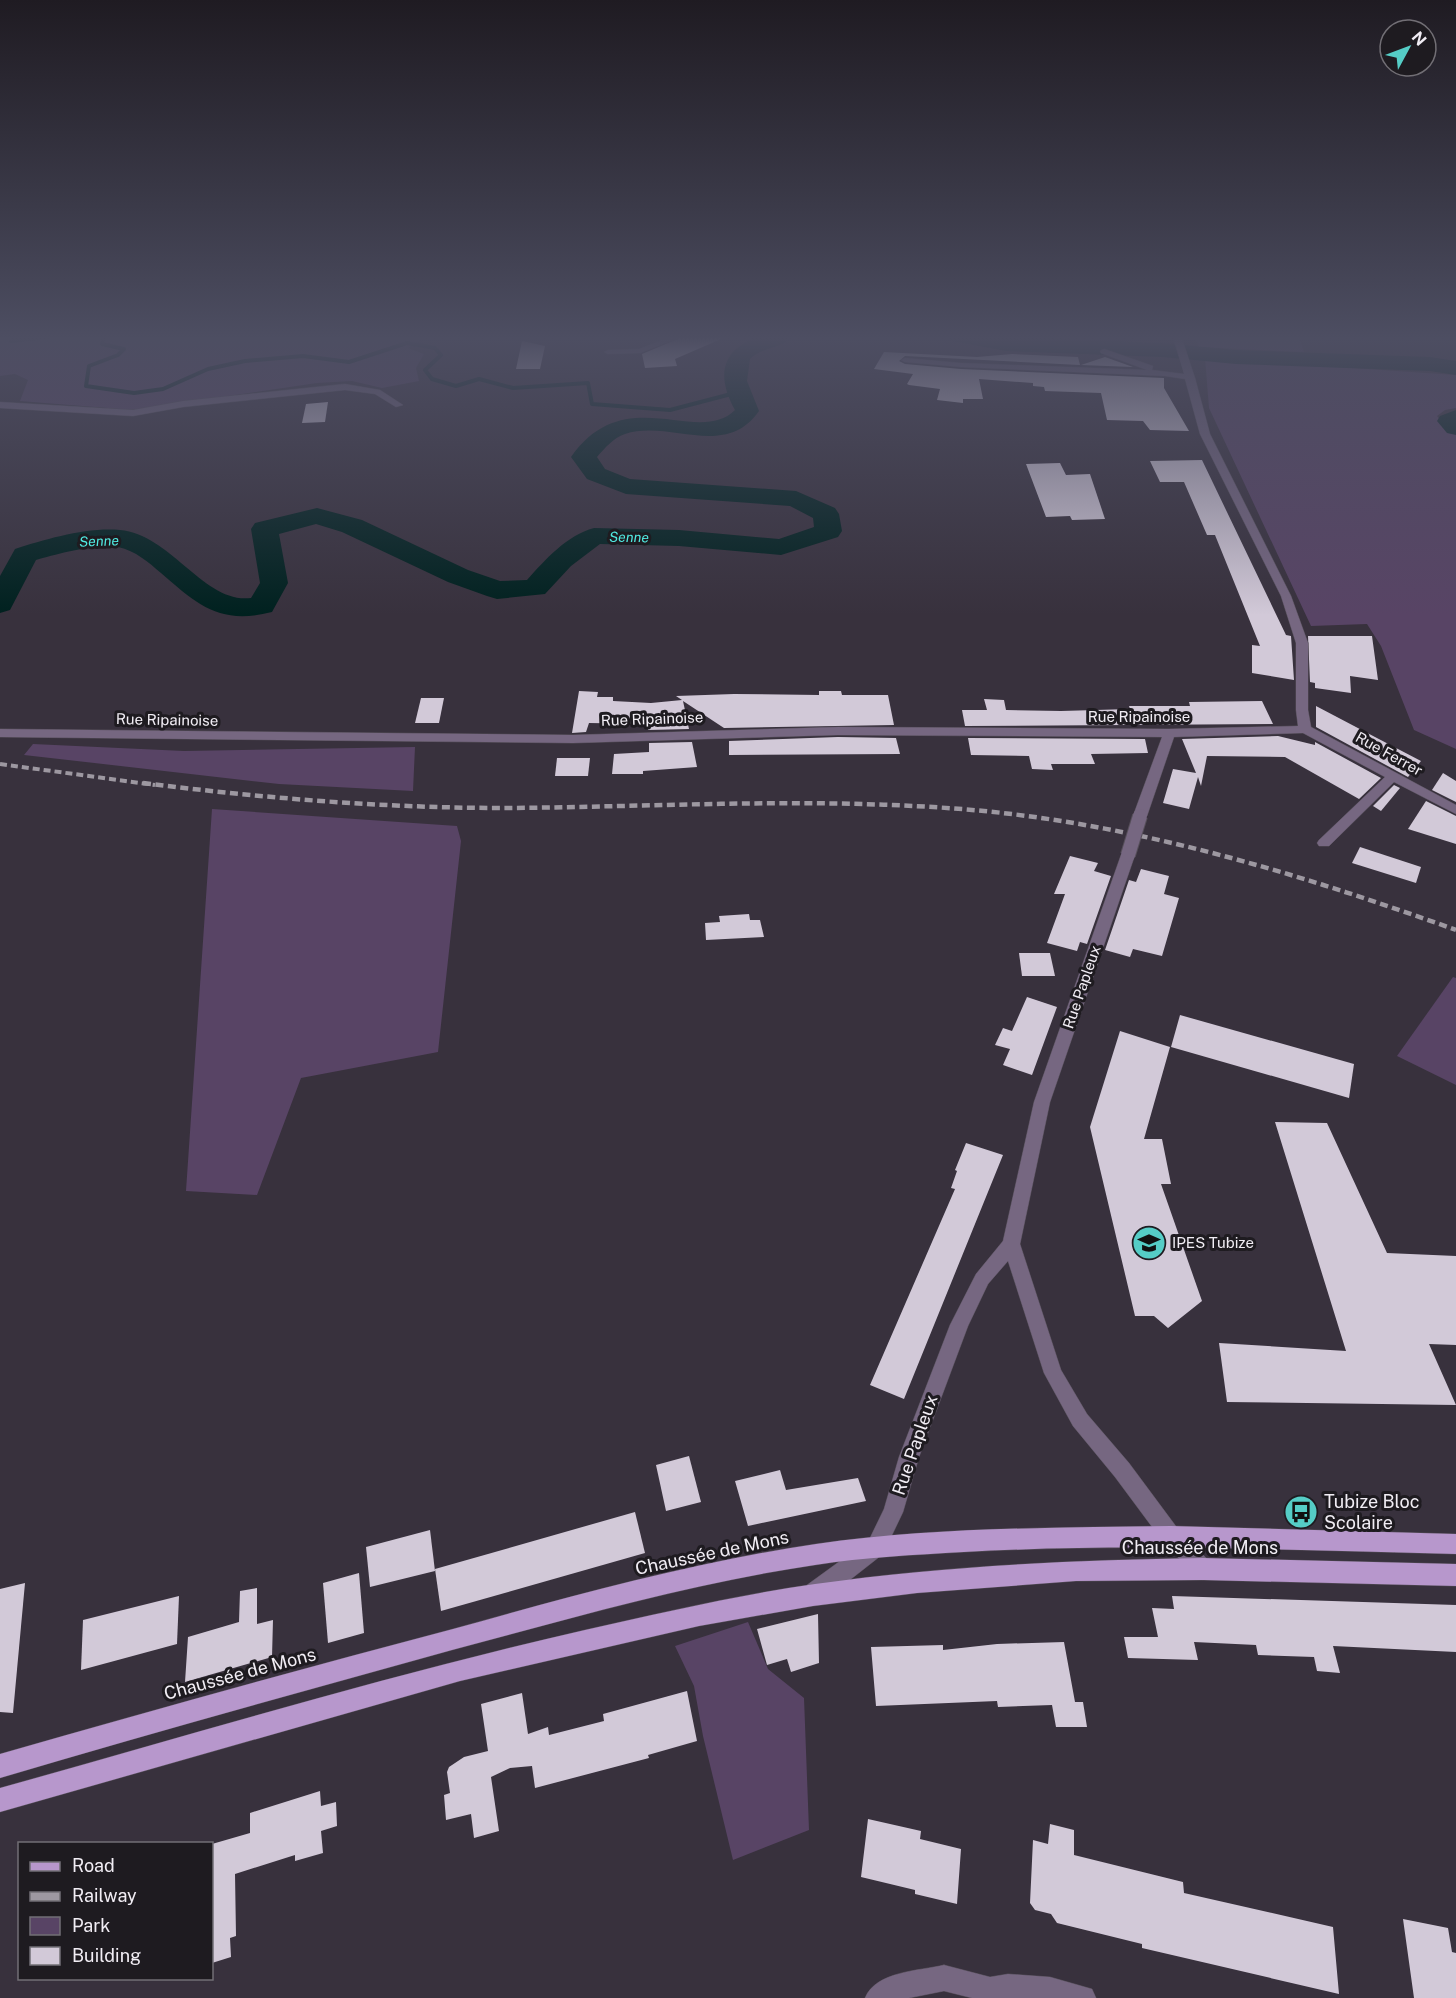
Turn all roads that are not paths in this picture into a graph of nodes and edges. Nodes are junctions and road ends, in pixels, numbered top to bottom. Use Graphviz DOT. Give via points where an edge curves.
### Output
graph roads {
  1 [pos="1204,429"];
  2 [pos="1305,729"];
  3 [pos="0,733"];
  4 [pos="1169,733"];
  5 [pos="1394,775"];
  6 [pos="1456,810"];
  7 [pos="1324,843"];
  8 [pos="1011,1245"];
  9 [pos="1171,1536"];
  10 [pos="1456,1544"];
  11 [pos="876,1548"];
  12 [pos="1203,1569"];
  13 [pos="1456,1575"];
  14 [pos="813,1595"];
  15 [pos="0,1766"];
  16 [pos="0,1800"];
  17 [pos="989,1994"];
  18 [pos="878,1998"];
  19 [pos="1083,1998"];
  1 -- 2 [label="street" via="1286,596 1302,643"];
  2 -- 4 [label="street, Rue Ripainoise"];
  2 -- 5 [label="street, Rue Ferrer"];
  3 -- 4 [label="street, Rue Ripainoise" via="425,740 838,731"];
  4 -- 8 [label="street, Rue Papleux, bridge" via="1042,1102"];
  5 -- 6 [label="street, Rue Ferrer"];
  5 -- 7 [label="street"];
  8 -- 9 [label="street" via="1053,1373 1080,1420"];
  8 -- 11 [label="street, Rue Papleux" via="982,1279 959,1325 909,1457 893,1512"];
  9 -- 10 [label="main road, Chaussée de Mons"];
  9 -- 11 [label="main road, Chaussée de Mons" via="1015,1539"];
  9 -- 12 [label="street"];
  11 -- 14 [label="street, Rue Papleux"];
  11 -- 15 [label="main road, Chaussée de Mons" via="752,1566 586,1603"];
  12 -- 13 [label="main road, Chaussée de Mons"];
  12 -- 14 [label="main road, Chaussée de Mons" via="1076,1570 917,1582"];
  14 -- 16 [label="main road, Chaussée de Mons" via="699,1615 460,1670"];
  17 -- 18 [label="street" via="944,1978 891,1989"];
  17 -- 19 [label="street" via="1008,1987 1050,1990"];
}
